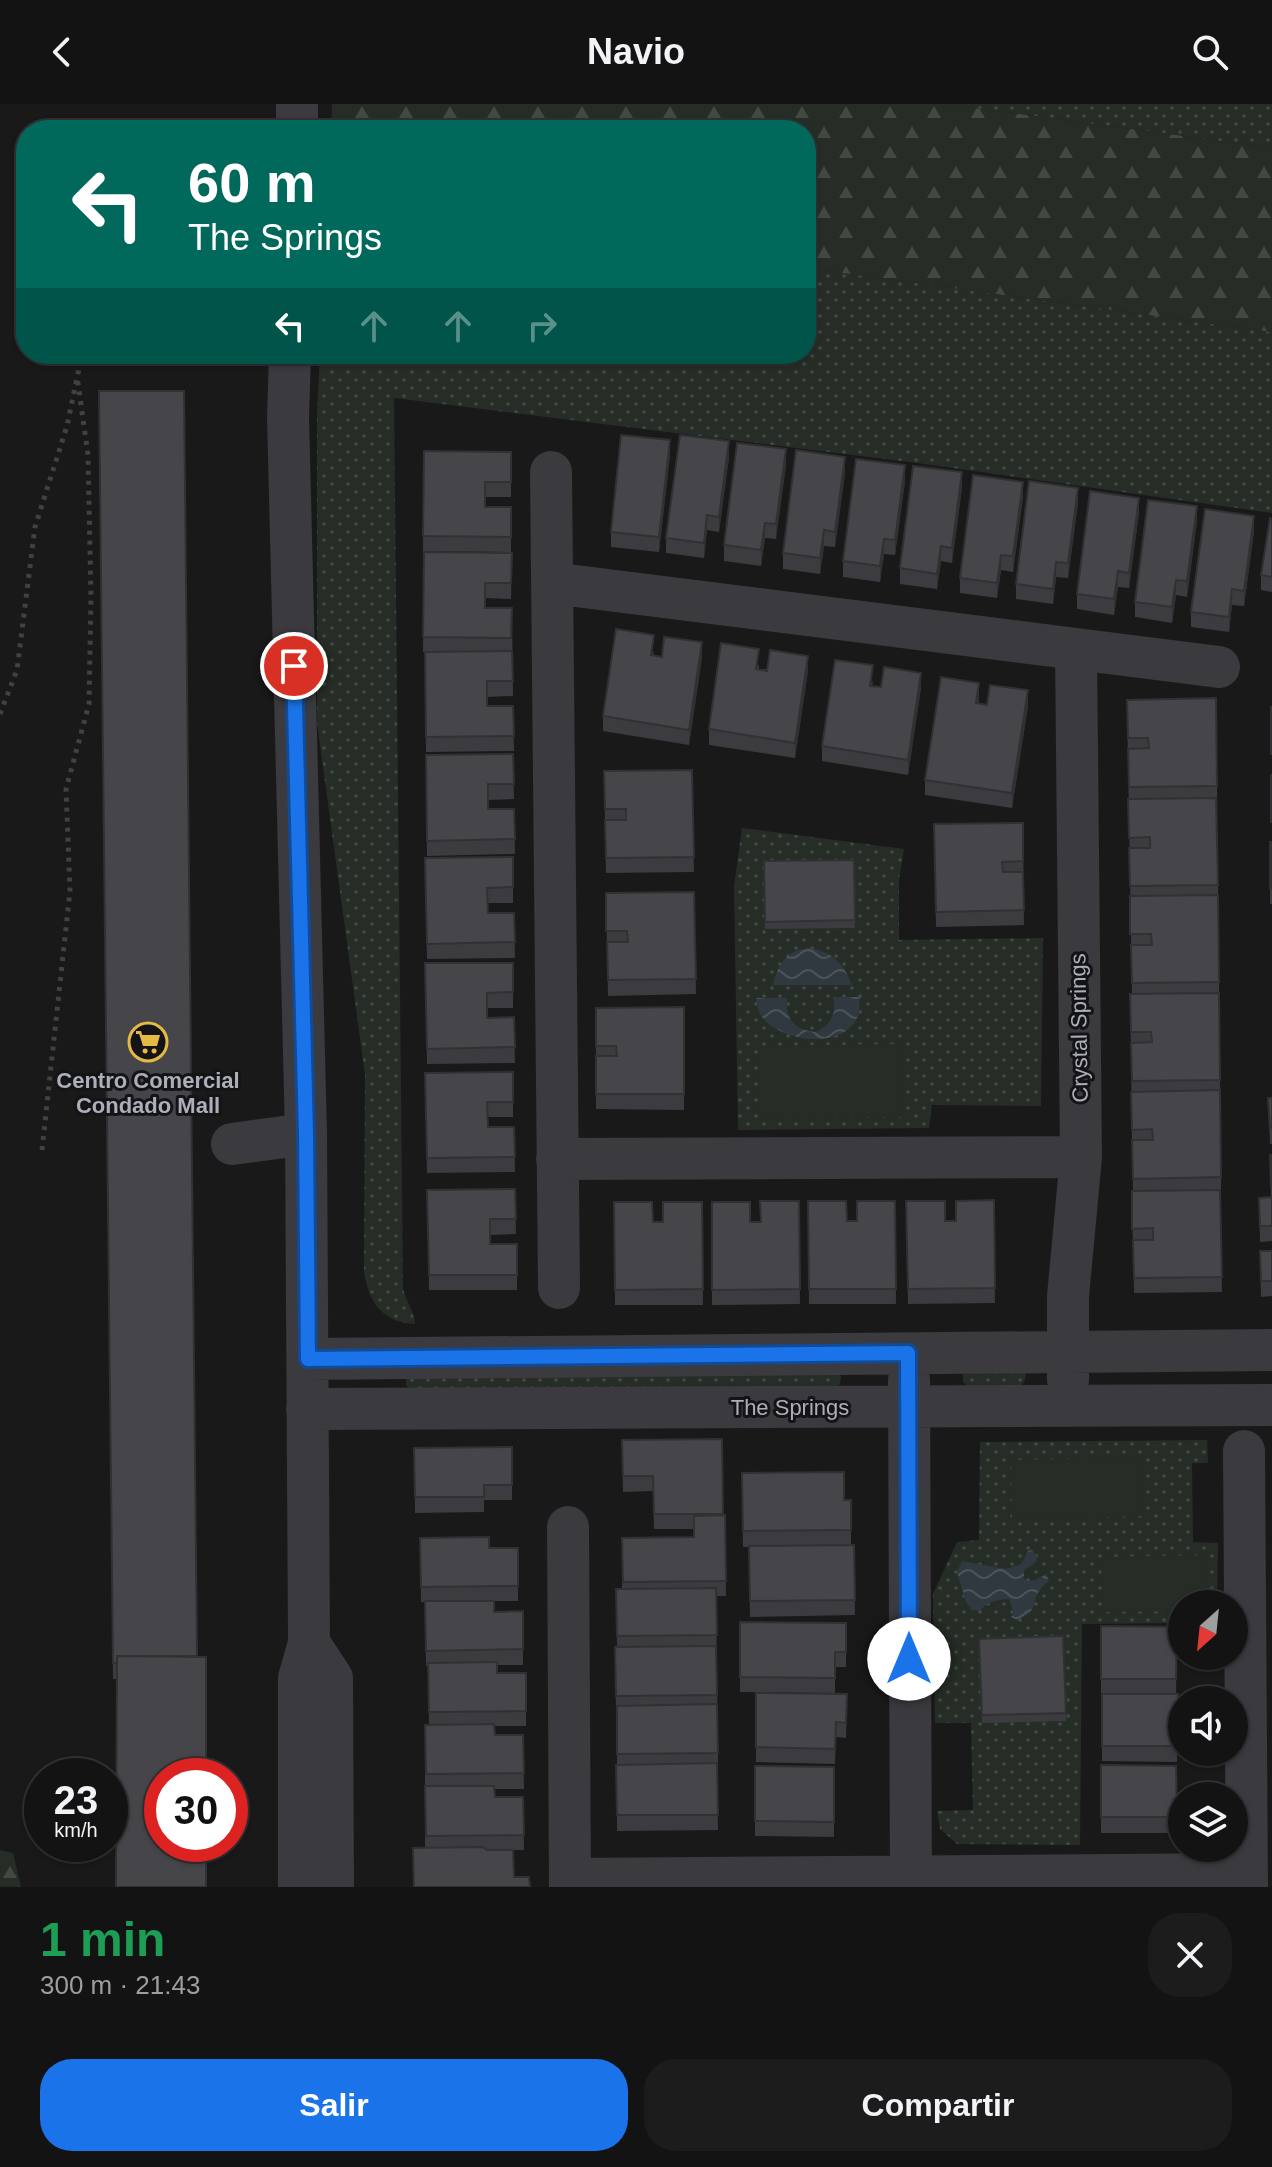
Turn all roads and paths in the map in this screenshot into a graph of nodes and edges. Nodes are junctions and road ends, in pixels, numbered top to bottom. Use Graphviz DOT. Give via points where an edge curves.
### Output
graph roads {
  1 [pos="80,364"];
  2 [pos="290,364"];
  3 [pos="77,376"];
  4 [pos="551,472"];
  5 [pos="552,583"];
  6 [pos="1076,649"];
  7 [pos="1219,667"];
  8 [pos="0,714"];
  9 [pos="306,1134"];
  10 [pos="232,1144"];
  11 [pos="42,1150"];
  12 [pos="1081,1157"];
  13 [pos="557,1159"];
  14 [pos="559,1288"];
  15 [pos="1272,1350"];
  16 [pos="1068,1351"];
  17 [pos="908,1353"];
  18 [pos="308,1359"];
  19 [pos="1272,1405"];
  20 [pos="909,1406"];
  21 [pos="1068,1406"];
  22 [pos="307,1409"];
  23 [pos="1244,1451"];
  24 [pos="568,1527"];
  25 [pos="309,1643"];
  26 [pos="1247,1880"];
  27 [pos="911,1882"];
  28 [pos="570,1883"];
  29 [pos="299,1887"];
  30 [pos="333,1887"];
  1 -- 3 [label="path"];
  2 -- 9 [label="street"];
  3 -- 8 [label="path" via="35,527 17,670"];
  3 -- 11 [label="path" via="88,455 89,704 66,789 70,891"];
  4 -- 5 [label="street"];
  5 -- 6 [label="street"];
  5 -- 13 [label="street"];
  6 -- 7 [label="street"];
  6 -- 12 [label="street, Crystal Springs"];
  9 -- 10 [label="street"];
  9 -- 18 [label="street"];
  12 -- 13 [label="street"];
  12 -- 16 [label="street, Crystal Springs"];
  13 -- 14 [label="street"];
  15 -- 16 [label="street"];
  16 -- 17 [label="street"];
  16 -- 21 [label="street, Crystal Springs"];
  17 -- 18 [label="street"];
  17 -- 20 [label="street"];
  18 -- 22 [label="street"];
  19 -- 21 [label="street, The Springs"];
  20 -- 21 [label="street, The Springs"];
  20 -- 22 [label="street, The Springs"];
  20 -- 27 [label="street"];
  22 -- 25 [label="street"];
  23 -- 26 [label="street"];
  24 -- 28 [label="street"];
  25 -- 29 [label="street" via="299,1678"];
  25 -- 30 [label="street" via="332,1678"];
  26 -- 27 [label="street"];
  27 -- 28 [label="street"];
}
